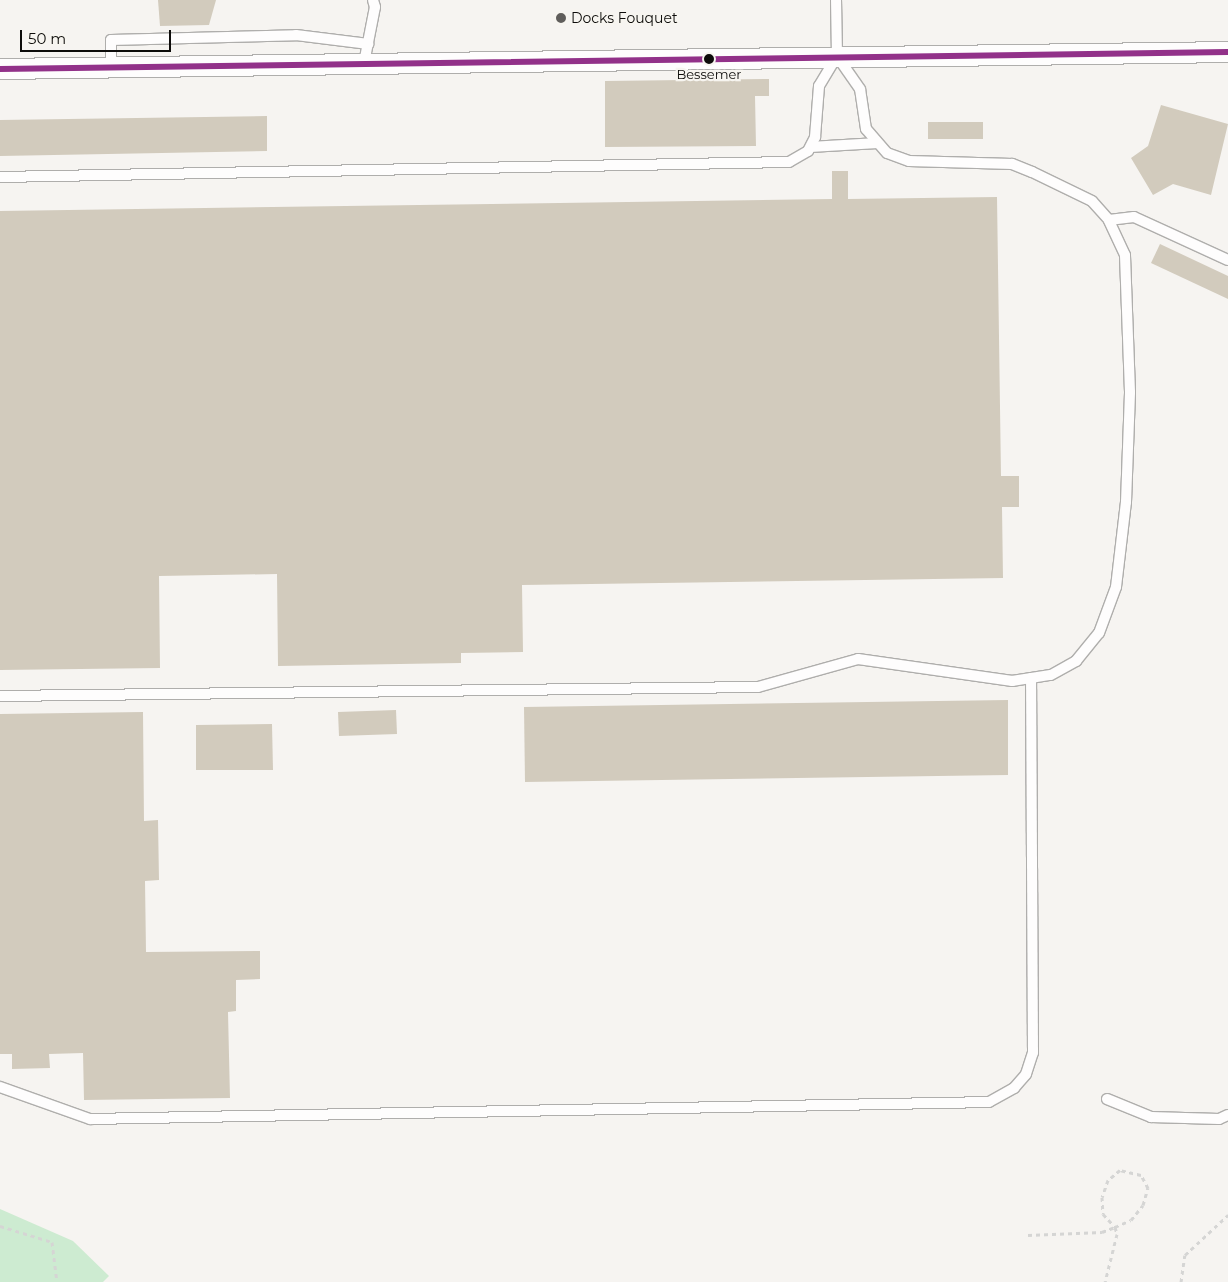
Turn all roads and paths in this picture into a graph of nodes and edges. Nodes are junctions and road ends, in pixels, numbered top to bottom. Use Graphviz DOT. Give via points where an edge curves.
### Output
graph roads {
  1 [pos="373,0"];
  2 [pos="836,0"];
  3 [pos="1228,52"];
  4 [pos="366,53"];
  5 [pos="837,56"];
  6 [pos="110,67"];
  7 [pos="0,69"];
  8 [pos="877,143"];
  9 [pos="811,147"];
  10 [pos="0,177"];
  11 [pos="1109,220"];
  12 [pos="1228,260"];
  13 [pos="1032,678"];
  14 [pos="0,696"];
  15 [pos="0,1087"];
  16 [pos="1108,1099"];
  17 [pos="1228,1115"];
  18 [pos="1228,1215"];
  19 [pos="0,1226"];
  20 [pos="1115,1227"];
  21 [pos="1028,1235"];
  22 [pos="57,1282"];
  23 [pos="1105,1282"];
  24 [pos="1181,1282"];
  1 -- 4 [label="lane"];
  2 -- 5 [label="lane"];
  3 -- 5 [label="street"];
  4 -- 5 [label="street"];
  4 -- 6 [label="street"];
  4 -- 6 [label="lane" via="296,35 111,40"];
  5 -- 8 [label="lane" via="860,89 866,129"];
  5 -- 9 [label="lane" via="819,86"];
  6 -- 7 [label="street"];
  8 -- 9 [label="lane"];
  8 -- 11 [label="lane" via="887,153 909,161 1012,164 1092,202"];
  9 -- 10 [label="lane" via="800,159 789,162"];
  11 -- 12 [label="lane" via="1134,216"];
  11 -- 13 [label="lane" via="1125,255 1130,392 1126,502 1116,587 1098,633 1076,661 1051,675"];
  13 -- 14 [label="lane" via="1012,681 858,659 758,687"];
  13 -- 15 [label="lane" via="1033,1053 1026,1074 1014,1088 989,1102 90,1119"];
  16 -- 17 [label="lane" via="1151,1117 1219,1119"];
  18 -- 24 [label="path" via="1185,1256"];
  19 -- 22 [label="path" via="52,1242"];
  20 -- 20 [label="path" via="1131,1220 1143,1205 1148,1188 1141,1175 1120,1170 1108,1180 1102,1197 1103,1214"];
  20 -- 21 [label="path" via="1102,1232"];
  20 -- 23 [label="path" via="1117,1234"];
}
